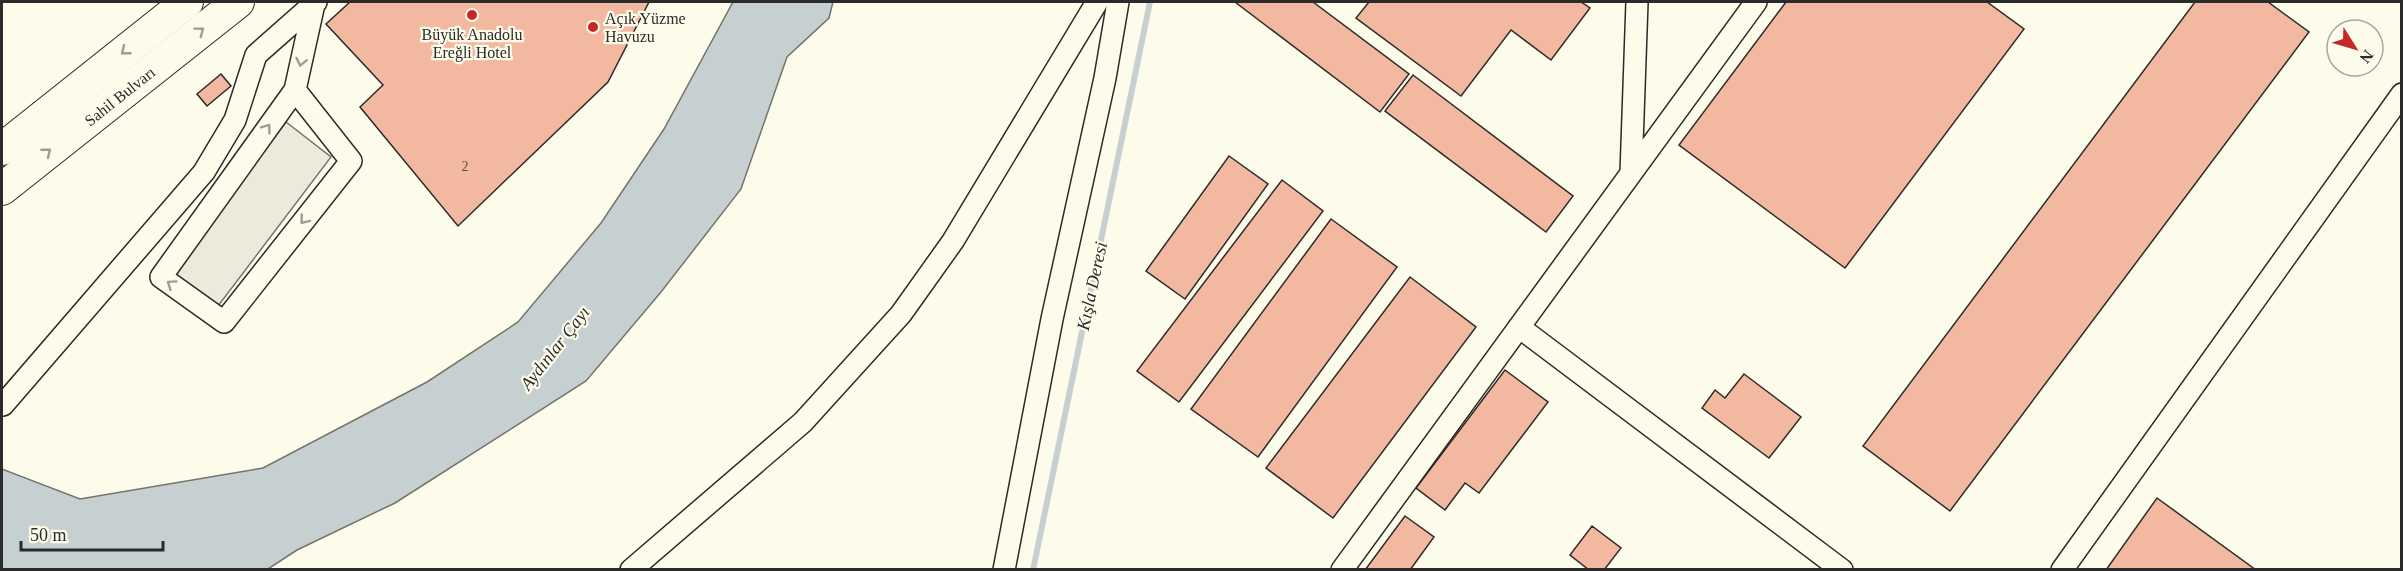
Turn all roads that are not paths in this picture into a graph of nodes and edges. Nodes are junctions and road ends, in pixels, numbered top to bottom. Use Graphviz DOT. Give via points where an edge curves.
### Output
graph roads {
  1 [pos="187,2"];
  2 [pos="238,2"];
  3 [pos="1097,2"];
  4 [pos="1118,2"];
  5 [pos="1637,2"];
  6 [pos="1756,2"];
  7 [pos="315,3"];
  8 [pos="295,90"];
  9 [pos="2402,94"];
  10 [pos="2,149"];
  11 [pos="1631,173"];
  12 [pos="2,189"];
  13 [pos="1519,327"];
  14 [pos="3,405"];
  15 [pos="631,570"];
  16 [pos="1004,570"];
  17 [pos="1342,570"];
  18 [pos="1842,570"];
  19 [pos="2062,570"];
  1 -- 10 [label="highway, Sahil Bulvarı, one-way"];
  12 -- 2 [label="highway, Sahil Bulvarı, one-way"];
  3 -- 15 [label="street" via="953,241 901,314 803,422"];
  4 -- 16 [label="street" via="1106,78 1052,319"];
  5 -- 11 [label="street"];
  6 -- 11 [label="street"];
  7 -- 8 [label="street, one-way"];
  7 -- 14 [label="street" via="256,55 235,120 204,172"];
  8 -- 8 [label="street, one-way" via="351,161 224,322 161,277"];
  9 -- 19 [label="street"];
  11 -- 13 [label="street"];
  13 -- 17 [label="street"];
  13 -- 18 [label="street"];
}
